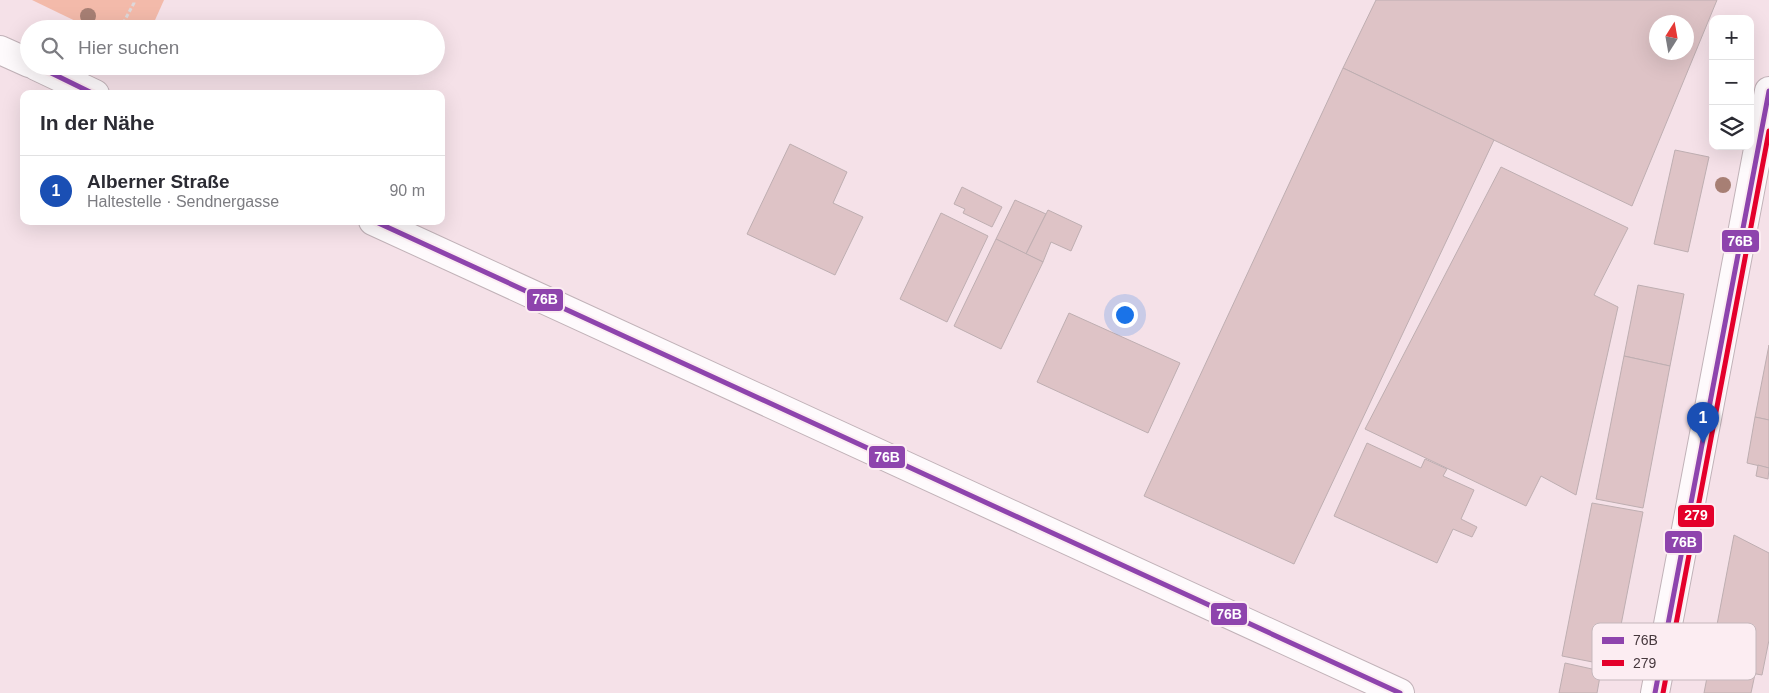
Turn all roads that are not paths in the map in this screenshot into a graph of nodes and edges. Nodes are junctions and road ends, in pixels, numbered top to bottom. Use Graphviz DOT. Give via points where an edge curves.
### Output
graph roads {
  1 [pos="0,50"];
  2 [pos="20,59"];
  3 [pos="55,75"];
  4 [pos="87,90"];
  5 [pos="1769,91"];
  6 [pos="382,225"];
  7 [pos="1668,623"];
  8 [pos="1657,680"];
  9 [pos="1400,693"];
  10 [pos="1655,693"];
  1 -- 2 [label="street"];
  3 -- 4 [label="street"];
  5 -- 7 [label="street"];
  6 -- 9 [label="street"];
  8 -- 10 [label="street"];
}
